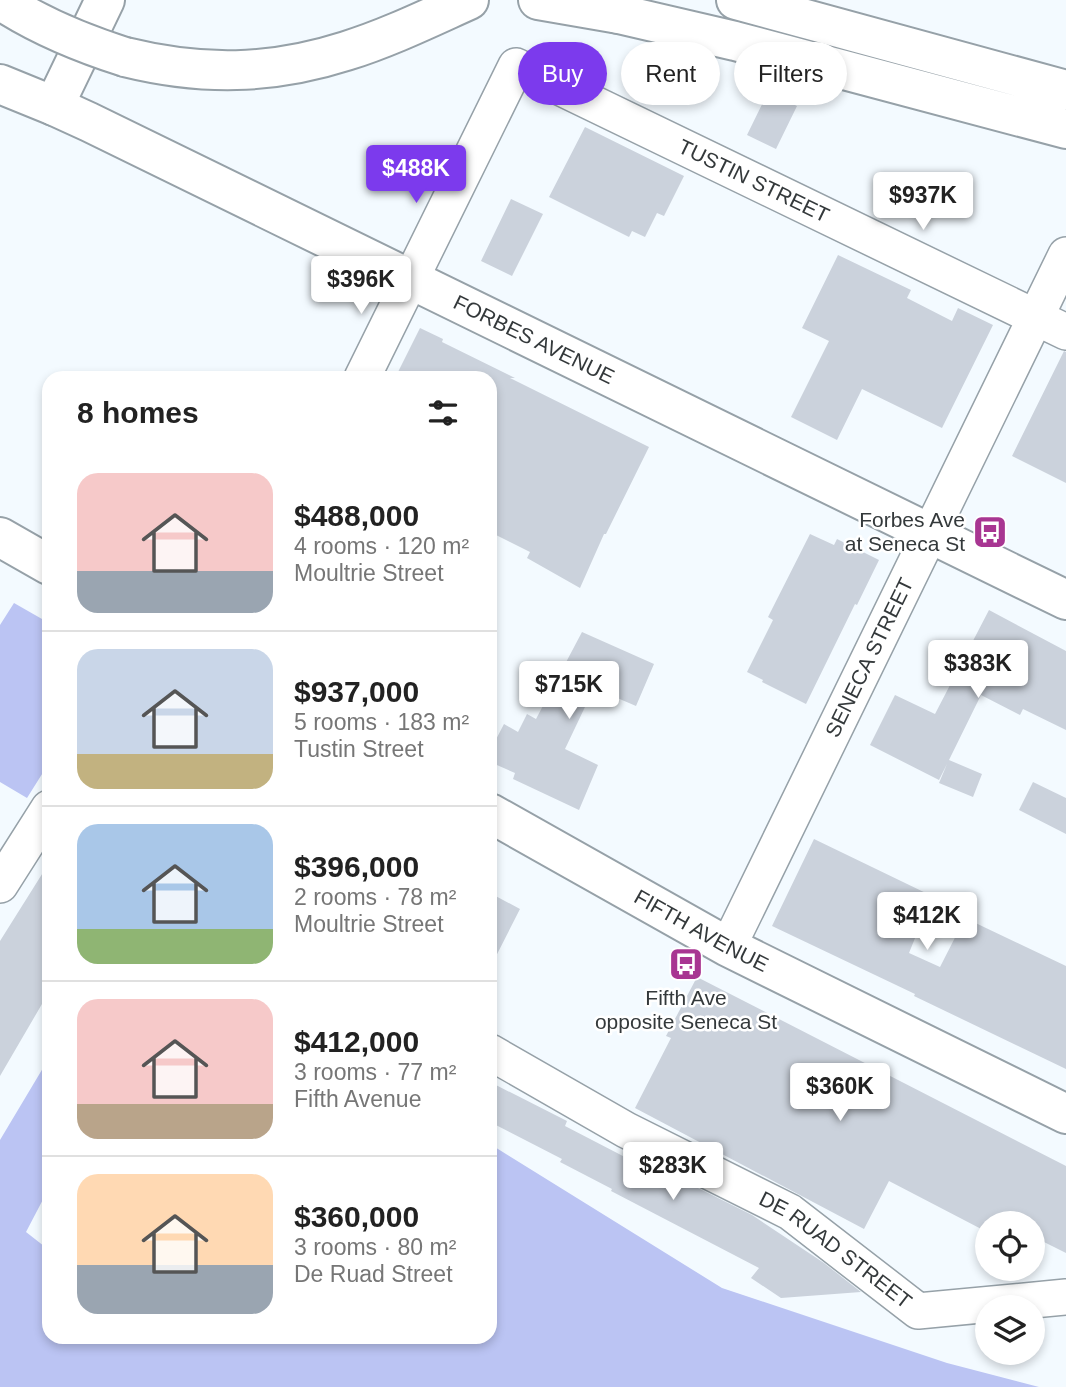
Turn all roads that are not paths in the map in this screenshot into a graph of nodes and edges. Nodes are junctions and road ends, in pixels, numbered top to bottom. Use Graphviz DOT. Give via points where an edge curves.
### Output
graph roads {
  1 [pos="0,0"];
  2 [pos="105,0"];
  3 [pos="469,0"];
  4 [pos="538,0"];
  5 [pos="570,0"];
  6 [pos="736,0"];
  7 [pos="619,14"];
  8 [pos="0,84"];
  9 [pos="1066,90"];
  10 [pos="54,106"];
  11 [pos="1066,129"];
  12 [pos="1066,255"];
  13 [pos="411,280"];
  14 [pos="1051,325"];
  15 [pos="366,371"];
  16 [pos="930,533"];
  17 [pos="0,537"];
  18 [pos="42,561"];
  19 [pos="1066,600"];
  20 [pos="497,817"];
  21 [pos="42,819"];
  22 [pos="0,886"];
  23 [pos="728,947"];
  24 [pos="497,1056"];
  25 [pos="1066,1114"];
  26 [pos="1066,1297"];
  1 -- 3 [label="main road, bridge" via="68,37 125,57 189,70 220,71 283,66 346,51"];
  2 -- 10 [label="main road"];
  4 -- 7 [label="main road"];
  5 -- 7 [label="main road"];
  6 -- 9 [label="main road"];
  7 -- 11 [label="main road"];
  8 -- 10 [label="main road, FORBES AVENUE"];
  10 -- 13 [label="main road, FORBES AVENUE"];
  12 -- 14 [label="street, SENECA STREET"];
  13 -- 14 [label="street, TUSTIN STREET" via="516,66"];
  13 -- 15 [label="street"];
  13 -- 16 [label="main road, FORBES AVENUE"];
  14 -- 16 [label="street, SENECA STREET"];
  16 -- 19 [label="main road, FORBES AVENUE"];
  16 -- 23 [label="street, SENECA STREET"];
  17 -- 18 [label="main road"];
  20 -- 23 [label="main road, FIFTH AVENUE"];
  21 -- 22 [label="street"];
  23 -- 25 [label="main road, FIFTH AVENUE"];
  24 -- 26 [label="street, DE RUAD STREET" via="626,1130 790,1212 918,1311"];
}
